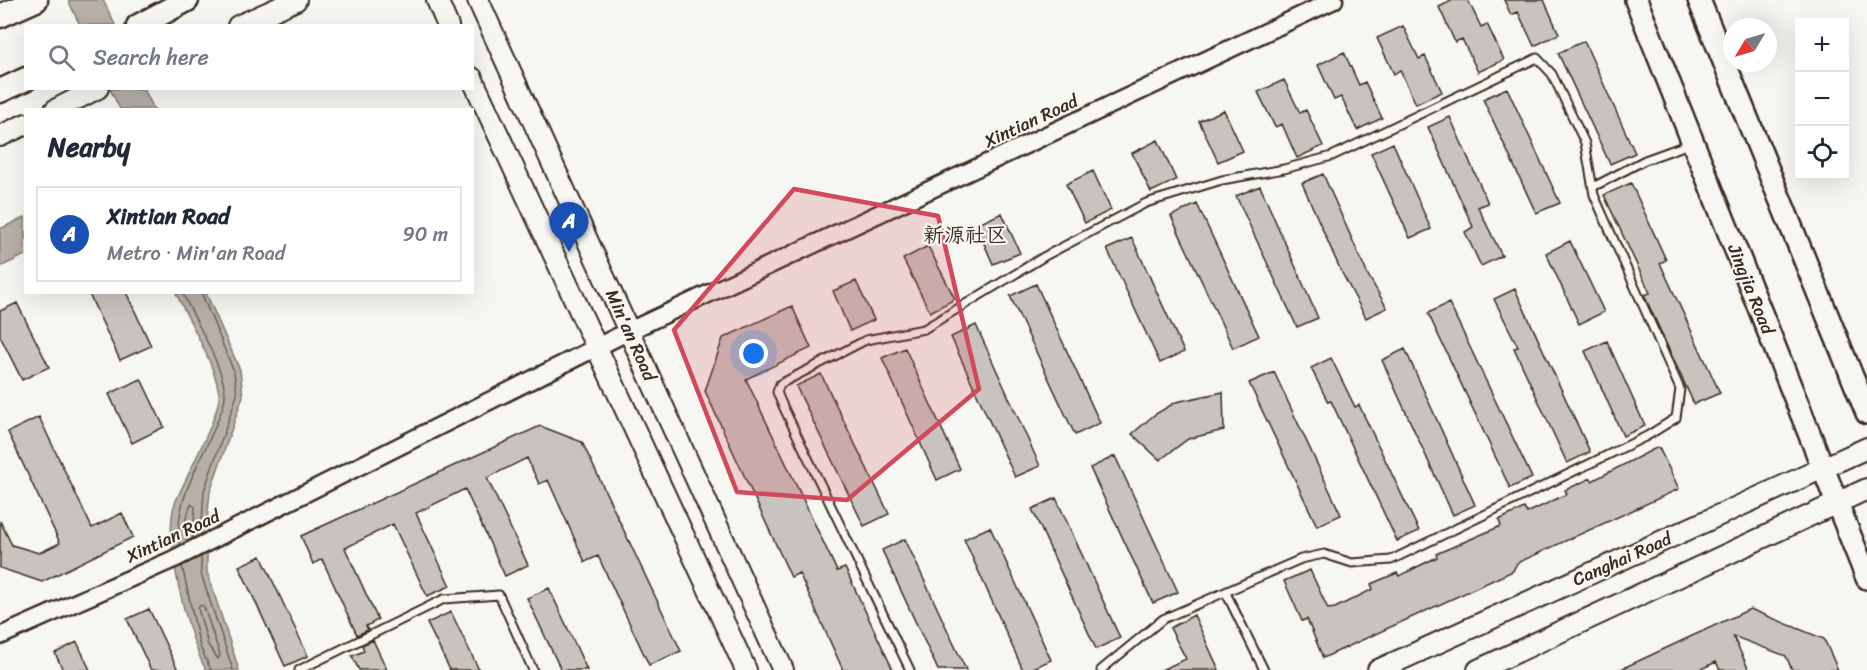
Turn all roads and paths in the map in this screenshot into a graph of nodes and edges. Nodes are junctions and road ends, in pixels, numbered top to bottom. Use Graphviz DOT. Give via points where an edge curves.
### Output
graph roads {
  1 [pos="36,0"];
  2 [pos="187,0"];
  3 [pos="296,0"];
  4 [pos="436,0"];
  5 [pos="478,0"];
  6 [pos="1334,0"];
  7 [pos="1636,0"];
  8 [pos="1699,0"];
  9 [pos="0,16"];
  10 [pos="142,24"];
  11 [pos="242,24"];
  12 [pos="447,24"];
  13 [pos="24,80"];
  14 [pos="474,82"];
  15 [pos="95,90"];
  16 [pos="0,91"];
  17 [pos="59,108"];
  18 [pos="24,125"];
  19 [pos="0,136"];
  20 [pos="1693,143"];
  21 [pos="1593,187"];
  22 [pos="629,331"];
  23 [pos="597,348"];
  24 [pos="1867,413"];
  25 [pos="1867,448"];
  26 [pos="1823,468"];
  27 [pos="1867,489"];
  28 [pos="1837,503"];
  29 [pos="1867,578"];
  30 [pos="1226,593"];
  31 [pos="0,636"];
  32 [pos="299,670"];
  33 [pos="533,670"];
  34 [pos="746,670"];
  35 [pos="783,670"];
  36 [pos="910,670"];
  37 [pos="1101,670"];
  38 [pos="1264,670"];
  39 [pos="1378,670"];
  40 [pos="1478,670"];
  1 -- 9 [label="highway"];
  2 -- 10 [label="highway"];
  3 -- 11 [label="main road"];
  4 -- 12 [label="main road"];
  5 -- 22 [label="main road, Min'an Road"];
  6 -- 22 [label="street, Xintian Road"];
  7 -- 20 [label="main road, Jingjia Road"];
  8 -- 24 [label="main road"];
  13 -- 16 [label="highway"];
  14 -- 23 [label="main road, Min'an Road"];
  15 -- 17 [label="main road"];
  18 -- 19 [label="main road"];
  20 -- 21 [label="lane" via="1645,160"];
  20 -- 26 [label="main road, Jingjia Road"];
  21 -- 30 [label="lane" via="1680,389 1676,418 1647,436 1391,560 1352,563 1324,554 1301,559"];
  21 -- 36 [label="lane" via="1585,143 1552,74 1536,58 1332,156 1222,180 1146,203 1045,256 924,330 866,340 787,379 777,392 780,402"];
  22 -- 23 [label="street, Xintian Road"];
  22 -- 35 [label="main road, Min'an Road"];
  23 -- 31 [label="street, Xintian Road" via="174,559"];
  23 -- 34 [label="main road, Min'an Road"];
  25 -- 26 [label="main road, Canghai Road"];
  26 -- 28 [label="main road, Jingjia Road"];
  26 -- 39 [label="main road, Canghai Road"];
  27 -- 28 [label="main road"];
  28 -- 29 [label="main road, Jingjia Road"];
  28 -- 40 [label="main road"];
  30 -- 37 [label="lane" via="1163,619"];
  30 -- 38 [label="lane"];
  32 -- 33 [label="lane" via="444,599 499,595"];
}
